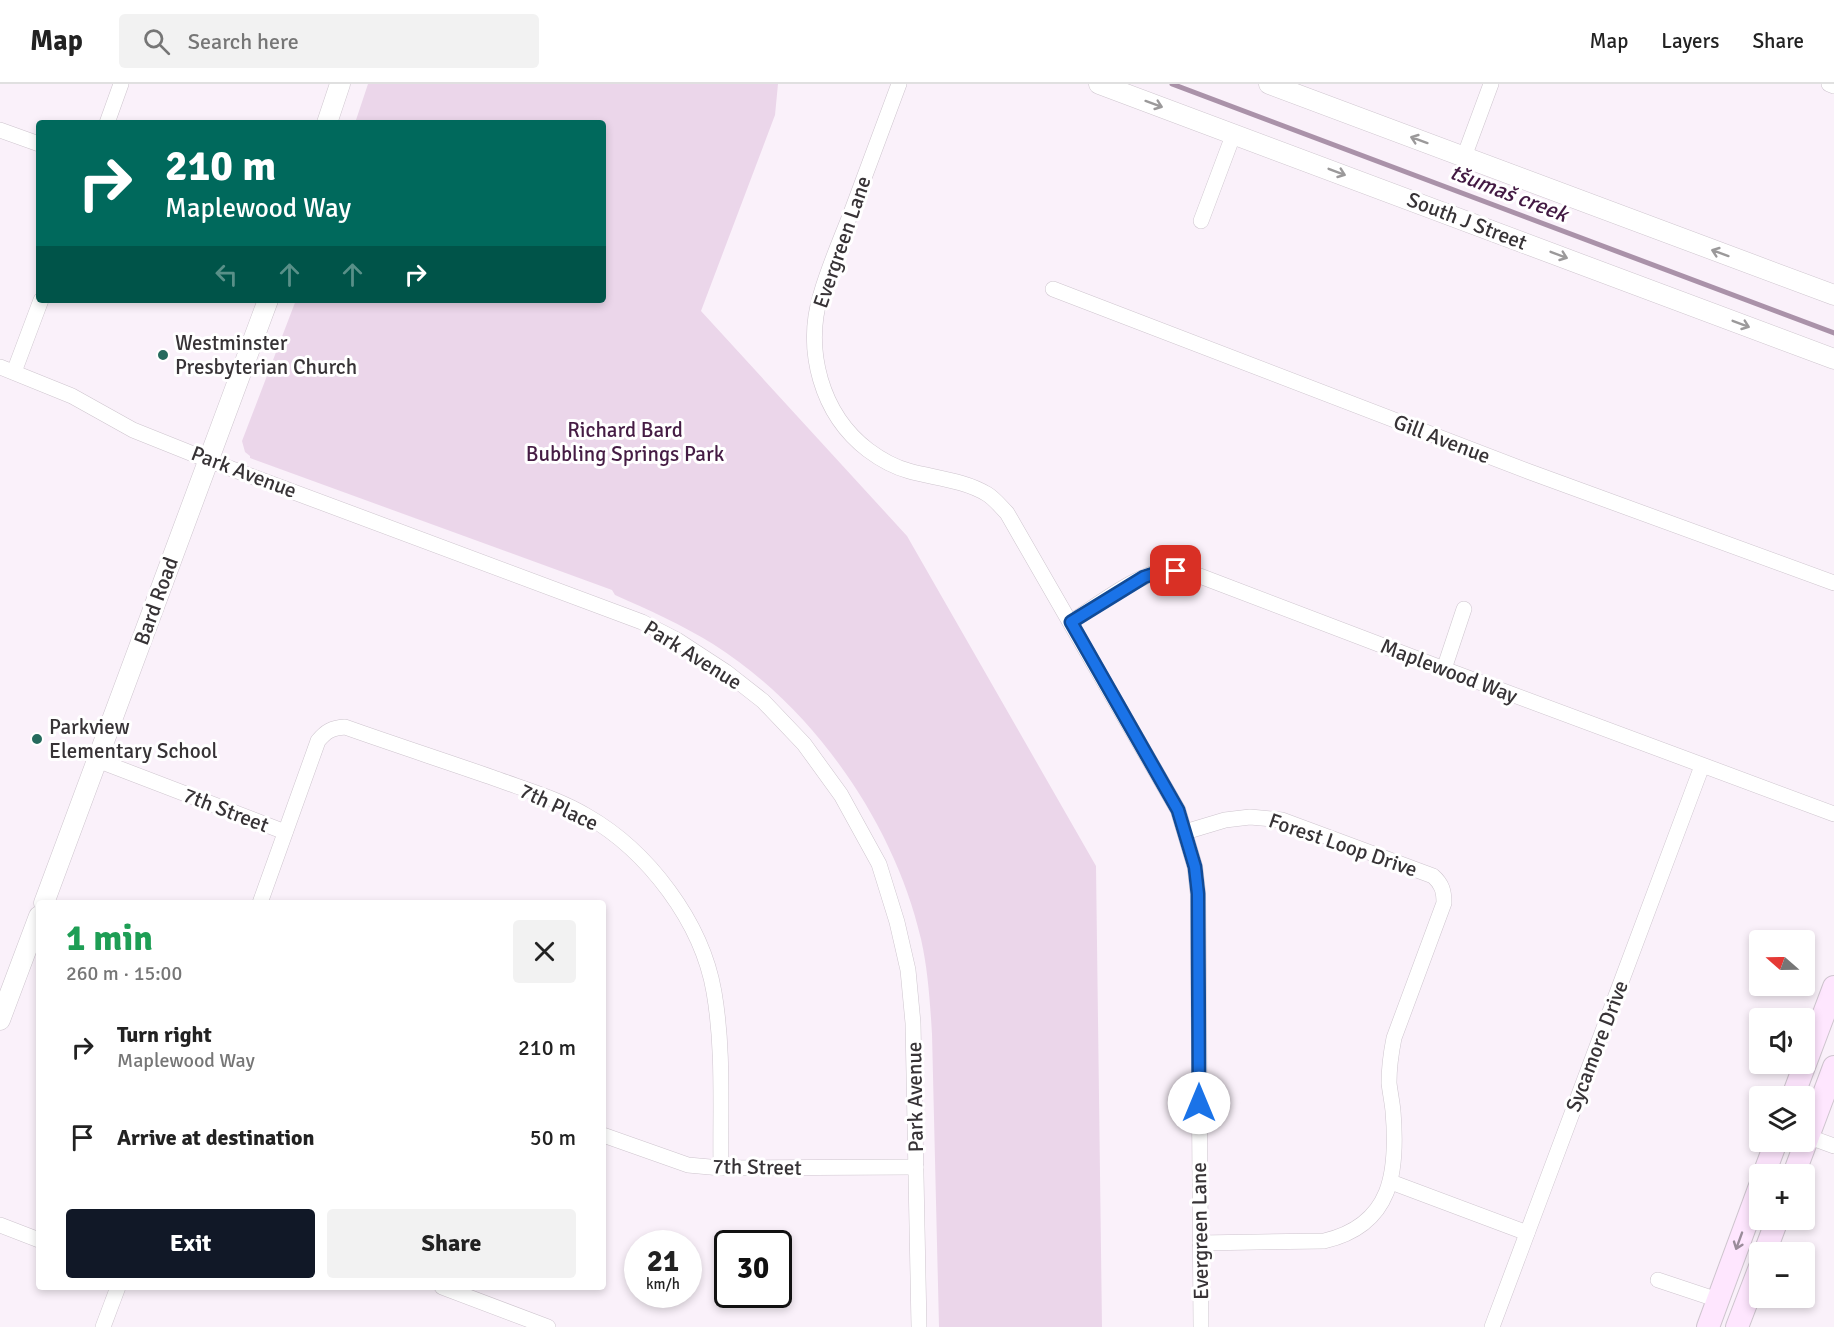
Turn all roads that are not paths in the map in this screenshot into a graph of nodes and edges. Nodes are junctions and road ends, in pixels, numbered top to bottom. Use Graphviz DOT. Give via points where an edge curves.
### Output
graph roads {
  1 [pos="121,84"];
  2 [pos="340,84"];
  3 [pos="899,84"];
  4 [pos="1099,84"];
  5 [pos="1269,84"];
  6 [pos="1491,84"];
  7 [pos="1829,84"];
  8 [pos="1834,86"];
  9 [pos="107,120"];
  10 [pos="328,120"];
  11 [pos="0,130"];
  12 [pos="1234,133"];
  13 [pos="36,143"];
  14 [pos="1464,157"];
  15 [pos="1201,220"];
  16 [pos="1053,289"];
  17 [pos="1834,295"];
  18 [pos="39,303"];
  19 [pos="267,303"];
  20 [pos="1834,359"];
  21 [pos="7,369"];
  22 [pos="208,460"];
  23 [pos="1834,583"];
  24 [pos="1464,609"];
  25 [pos="1071,622"];
  26 [pos="1444,669"];
  27 [pos="97,760"];
  28 [pos="1702,766"];
  29 [pos="1834,814"];
  30 [pos="285,832"];
  31 [pos="1185,832"];
  32 [pos="45,900"];
  33 [pos="261,900"];
  34 [pos="36,924"];
  35 [pos="1834,987"];
  36 [pos="0,1020"];
  37 [pos="1834,1067"];
  38 [pos="1797,1086"];
  39 [pos="1815,1115"];
  40 [pos="606,1136"];
  41 [pos="1815,1138"];
  42 [pos="1834,1146"];
  43 [pos="916,1167"];
  44 [pos="721,1168"];
  45 [pos="1391,1182"];
  46 [pos="1749,1216"];
  47 [pos="0,1225"];
  48 [pos="1527,1233"];
  49 [pos="36,1239"];
  50 [pos="1200,1243"];
  51 [pos="1658,1280"];
  52 [pos="117,1290"];
  53 [pos="450,1290"];
  54 [pos="1749,1296"];
  55 [pos="1718,1300"];
  56 [pos="103,1327"];
  57 [pos="548,1327"];
  58 [pos="919,1327"];
  59 [pos="1201,1327"];
  60 [pos="1492,1327"];
  61 [pos="1708,1327"];
  62 [pos="1737,1327"];
  1 -- 9 [label="street"];
  2 -- 10 [label="street"];
  3 -- 25 [label="street, Evergreen Lane" via="820,295 814,332 816,363 825,395 846,428 888,464 988,494 1007,513"];
  4 -- 12 [label="street, South J Street, one-way"];
  14 -- 5 [label="street, one-way"];
  6 -- 14 [label="street"];
  7 -- 8 [label="street"];
  11 -- 13 [label="street"];
  12 -- 15 [label="street"];
  12 -- 20 [label="street, South J Street, one-way"];
  17 -- 14 [label="street, one-way"];
  16 -- 23 [label="street, Gill Avenue" via="1530,472"];
  18 -- 21 [label="street"];
  19 -- 22 [label="street, Bard Road"];
  21 -- 22 [label="street, Park Avenue" via="72,396 133,430"];
  22 -- 27 [label="street, Bard Road"];
  22 -- 43 [label="street, Park Avenue" via="642,622 677,640 763,701 804,744 841,795 879,864 908,970 914,1023"];
  24 -- 26 [label="street"];
  25 -- 26 [label="street, Maplewood Way" via="1144,577 1159,572 1192,573"];
  25 -- 31 [label="street, Evergreen Lane" via="1178,810"];
  26 -- 28 [label="street, Maplewood Way"];
  27 -- 30 [label="street, 7th Street"];
  27 -- 32 [label="street, Bard Road"];
  28 -- 29 [label="street, Maplewood Way"];
  28 -- 48 [label="street, Sycamore Drive"];
  30 -- 33 [label="street, 7th Street"];
  30 -- 44 [label="street, 7th Place" via="318,741 325,732 345,727 553,799 612,833 653,870 674,897 702,951 714,989 719,1035"];
  31 -- 45 [label="street, Forest Loop Drive" via="1225,820 1282,819 1433,876 1440,883 1444,903 1398,1026 1390,1059 1394,1148"];
  31 -- 50 [label="street, Evergreen Lane" via="1198,894"];
  34 -- 36 [label="street"];
  35 -- 38 [label="main road"];
  37 -- 39 [label="main road"];
  40 -- 44 [label="street, 7th Street" via="688,1165"];
  41 -- 42 [label="street"];
  43 -- 44 [label="street, 7th Street"];
  43 -- 58 [label="street, Park Avenue"];
  45 -- 48 [label="street"];
  45 -- 50 [label="street, Forest Loop Drive" via="1370,1216 1338,1238"];
  46 -- 55 [label="main road, one-way"];
  47 -- 49 [label="street"];
  48 -- 60 [label="street, Sycamore Drive"];
  50 -- 59 [label="street, Evergreen Lane"];
  51 -- 55 [label="street"];
  52 -- 56 [label="street"];
  53 -- 57 [label="street"];
  54 -- 62 [label="main road"];
  55 -- 61 [label="main road"];
}
